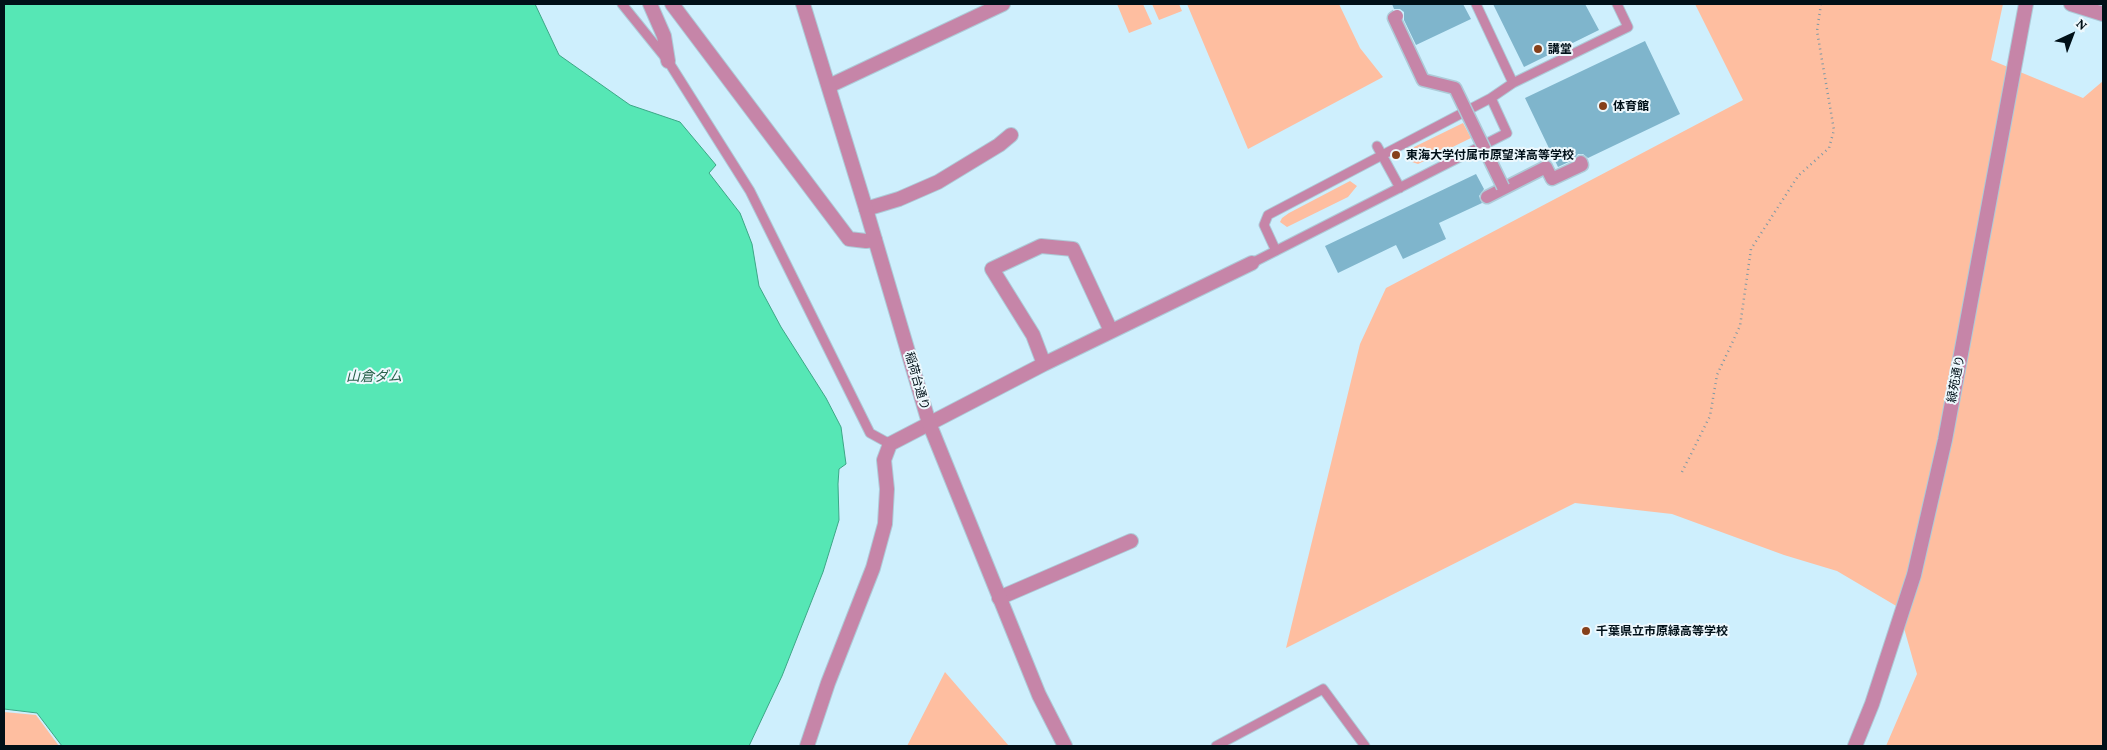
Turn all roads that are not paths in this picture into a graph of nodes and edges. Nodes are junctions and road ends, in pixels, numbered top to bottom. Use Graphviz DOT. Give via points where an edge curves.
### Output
graph roads {
  1 [pos="622,4"];
  2 [pos="650,4"];
  3 [pos="672,4"];
  4 [pos="803,4"];
  5 [pos="1002,4"];
  6 [pos="1476,4"];
  7 [pos="1618,4"];
  8 [pos="2026,4"];
  9 [pos="2071,4"];
  10 [pos="2103,14"];
  11 [pos="1398,16"];
  12 [pos="668,60"];
  13 [pos="1513,83"];
  14 [pos="829,86"];
  15 [pos="1491,98"];
  16 [pos="1011,135"];
  17 [pos="1379,151"];
  18 [pos="1581,162"];
  19 [pos="1503,187"];
  20 [pos="1400,188"];
  21 [pos="1487,197"];
  22 [pos="866,208"];
  23 [pos="875,240"];
  24 [pos="1276,251"];
  25 [pos="1252,263"];
  26 [pos="1111,331"];
  27 [pos="1044,364"];
  28 [pos="929,423"];
  29 [pos="890,444"];
  30 [pos="1130,541"];
  31 [pos="999,598"];
  32 [pos="807,746"];
  33 [pos="1066,746"];
  34 [pos="1216,746"];
  35 [pos="1365,746"];
  36 [pos="1855,746"];
  1 -- 12 [label="lane"];
  2 -- 12 [label="street" via="664,36"];
  3 -- 23 [label="street" via="848,239"];
  4 -- 14 [label="street, 稲荷台通り"];
  5 -- 14 [label="street"];
  6 -- 13 [label="lane"];
  7 -- 13 [label="lane" via="1628,27"];
  8 -- 36 [label="street, 緑苑通り" via="1938,469 1914,575"];
  9 -- 10 [label="street"];
  11 -- 19 [label="street, bridge" via="1394,18 1423,80 1455,88"];
  12 -- 29 [label="lane" via="750,191 870,433"];
  13 -- 15 [label="lane"];
  14 -- 22 [label="street, 稲荷台通り"];
  15 -- 17 [label="lane"];
  15 -- 20 [label="lane" via="1507,133"];
  16 -- 22 [label="street" via="938,182 900,199"];
  17 -- 20 [label="lane"];
  17 -- 24 [label="lane" via="1268,215 1264,225"];
  18 -- 19 [label="street" via="1582,165 1552,179 1546,167"];
  19 -- 21 [label="street"];
  20 -- 24 [label="lane"];
  22 -- 23 [label="street, 稲荷台通り"];
  23 -- 28 [label="street, 稲荷台通り"];
  24 -- 25 [label="lane"];
  25 -- 26 [label="street"];
  26 -- 27 [label="street"];
  26 -- 27 [label="street" via="1073,248 1041,246 992,269 1033,335"];
  27 -- 28 [label="street"];
  28 -- 29 [label="street"];
  28 -- 31 [label="street, 稲荷台通り"];
  29 -- 32 [label="street" via="884,460 887,489 884,524 873,568"];
  30 -- 31 [label="street"];
  31 -- 33 [label="street, 稲荷台通り" via="1039,694"];
  34 -- 35 [label="lane" via="1323,689"];
}
